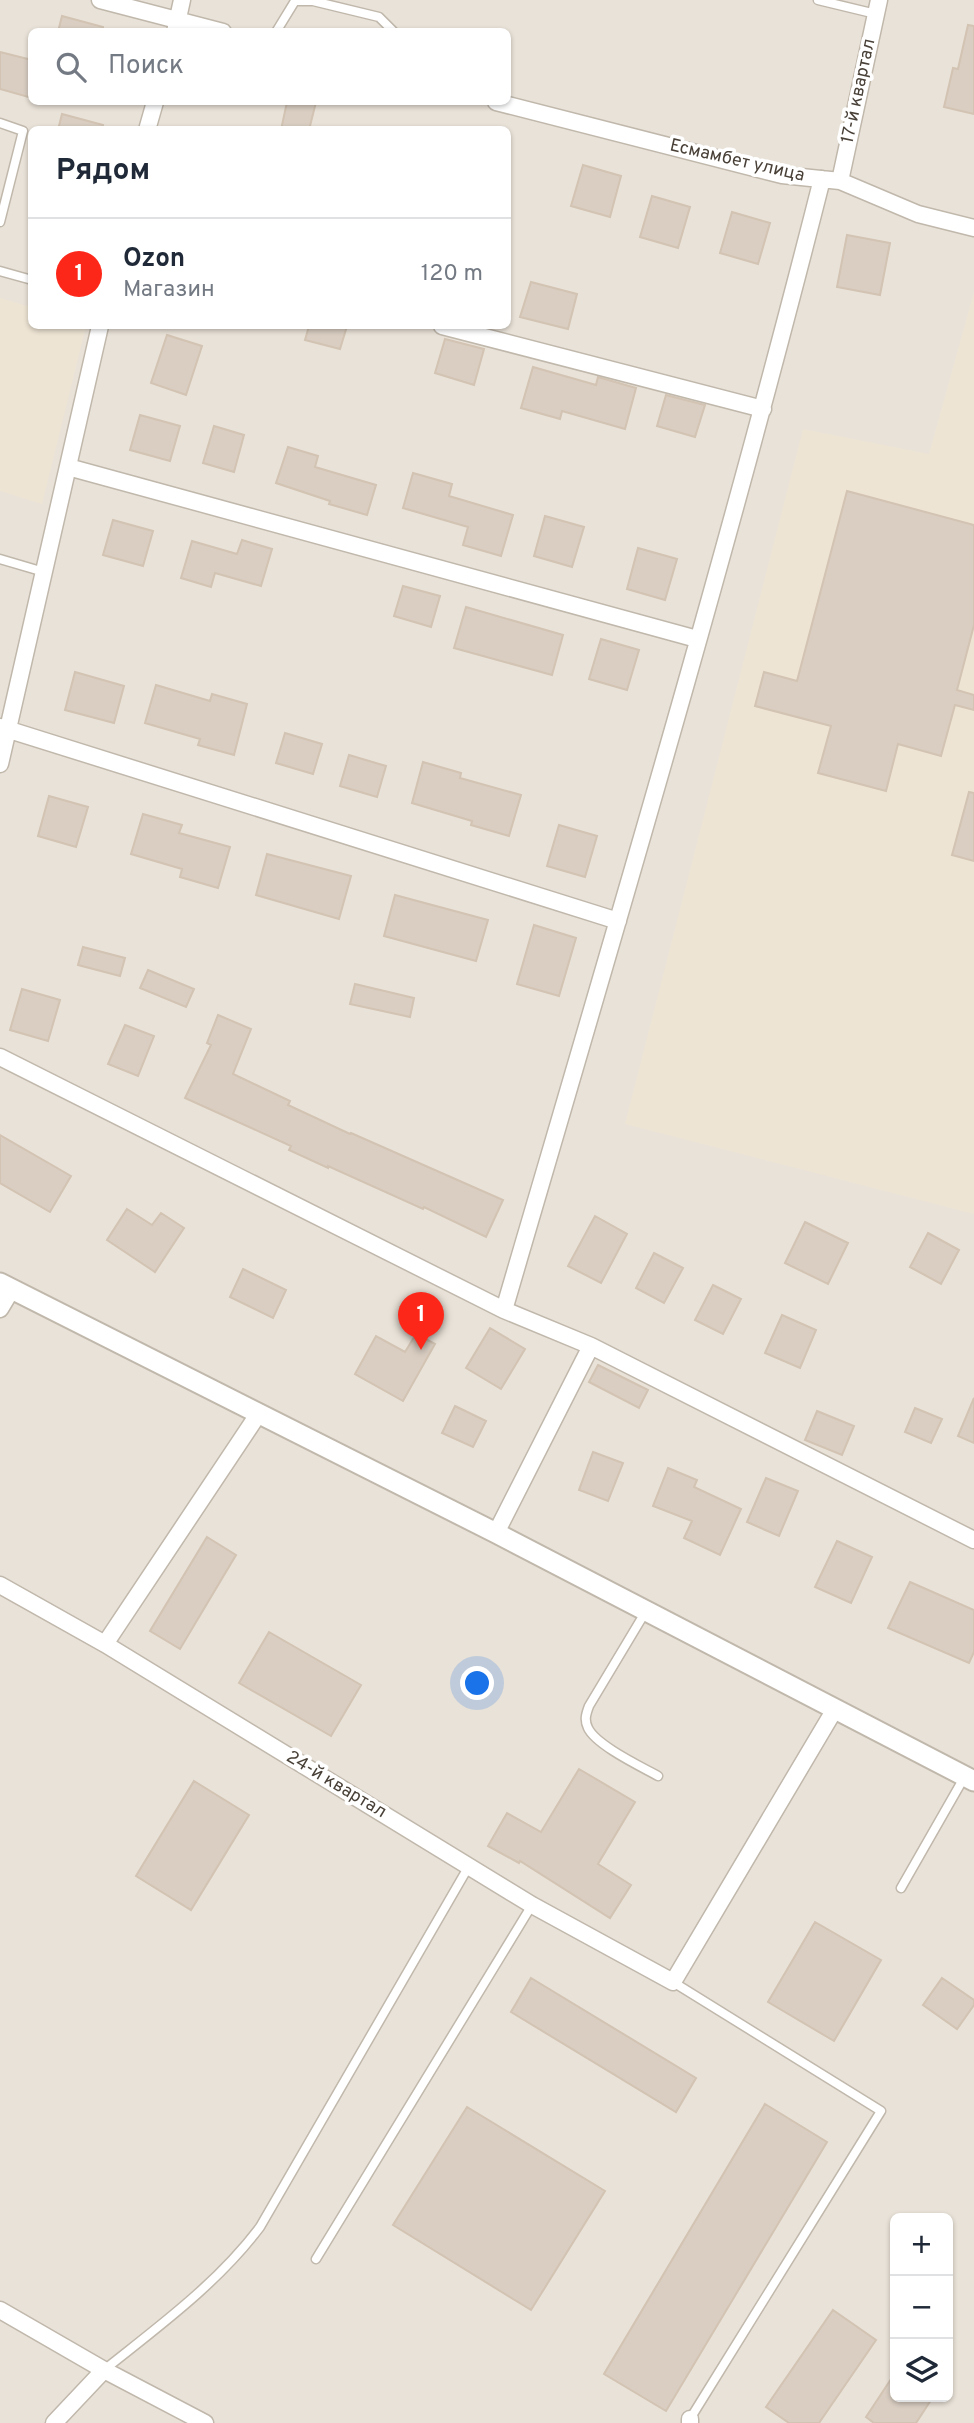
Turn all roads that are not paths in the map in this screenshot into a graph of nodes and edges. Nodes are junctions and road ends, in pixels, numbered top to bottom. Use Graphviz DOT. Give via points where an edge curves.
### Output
graph roads {
  1 [pos="100,0"];
  2 [pos="183,0"];
  3 [pos="818,0"];
  4 [pos="877,7"];
  5 [pos="177,26"];
  6 [pos="278,28"];
  7 [pos="390,28"];
  8 [pos="154,105"];
  9 [pos="508,105"];
  10 [pos="0,123"];
  11 [pos="148,126"];
  12 [pos="822,179"];
  13 [pos="840,181"];
  14 [pos="0,222"];
  15 [pos="974,228"];
  16 [pos="0,271"];
  17 [pos="28,279"];
  18 [pos="99,329"];
  19 [pos="454,329"];
  20 [pos="763,409"];
  21 [pos="68,467"];
  22 [pos="0,559"];
  23 [pos="44,572"];
  24 [pos="697,639"];
  25 [pos="4,728"];
  26 [pos="0,764"];
  27 [pos="618,921"];
  28 [pos="0,1057"];
  29 [pos="6,1286"];
  30 [pos="0,1309"];
  31 [pos="503,1310"];
  32 [pos="591,1346"];
  33 [pos="259,1413"];
  34 [pos="496,1534"];
  35 [pos="974,1540"];
  36 [pos="0,1584"];
  37 [pos="646,1611"];
  38 [pos="105,1644"];
  39 [pos="835,1710"];
  40 [pos="658,1776"];
  41 [pos="970,1779"];
  42 [pos="469,1866"];
  43 [pos="901,1888"];
  44 [pos="532,1905"];
  45 [pos="673,1982"];
  46 [pos="316,2259"];
  47 [pos="0,2310"];
  48 [pos="104,2370"];
  49 [pos="690,2421"];
  50 [pos="54,2423"];
  51 [pos="205,2423"];
  1 -- 5 [label="street"];
  2 -- 5 [label="street"];
  3 -- 4 [label="lane"];
  4 -- 13 [label="street, 17-й квартал"];
  6 -- 7 [label="lane" via="295,1 379,17"];
  8 -- 11 [label="street"];
  9 -- 12 [label="street, Есмамбет улица" via="782,175"];
  10 -- 14 [label="lane" via="23,131"];
  12 -- 13 [label="street, Есмамбет улица"];
  12 -- 20 [label="street"];
  13 -- 15 [label="street, Есмамбет улица" via="918,214"];
  16 -- 17 [label="lane"];
  18 -- 21 [label="street"];
  19 -- 20 [label="street"];
  20 -- 24 [label="street"];
  21 -- 23 [label="street"];
  21 -- 24 [label="street"];
  22 -- 23 [label="lane"];
  23 -- 25 [label="street"];
  24 -- 27 [label="street"];
  25 -- 26 [label="street"];
  25 -- 27 [label="street"];
  27 -- 31 [label="street"];
  28 -- 31 [label="street"];
  29 -- 30 [label="street"];
  29 -- 33 [label="street"];
  31 -- 32 [label="street"];
  32 -- 34 [label="street"];
  32 -- 35 [label="street"];
  33 -- 34 [label="street"];
  33 -- 38 [label="street"];
  34 -- 37 [label="street"];
  36 -- 38 [label="street, 24-й квартал"];
  37 -- 39 [label="street"];
  37 -- 40 [label="lane" via="585,1718 595,1738"];
  38 -- 42 [label="street, 24-й квартал"];
  39 -- 41 [label="street"];
  39 -- 45 [label="street"];
  41 -- 43 [label="lane"];
  42 -- 44 [label="street, 24-й квартал"];
  42 -- 48 [label="lane" via="260,2227 191,2300"];
  44 -- 45 [label="street, 24-й квартал"];
  44 -- 46 [label="lane"];
  45 -- 49 [label="lane" via="881,2111"];
  47 -- 48 [label="street"];
  48 -- 50 [label="street"];
  48 -- 51 [label="street"];
}
